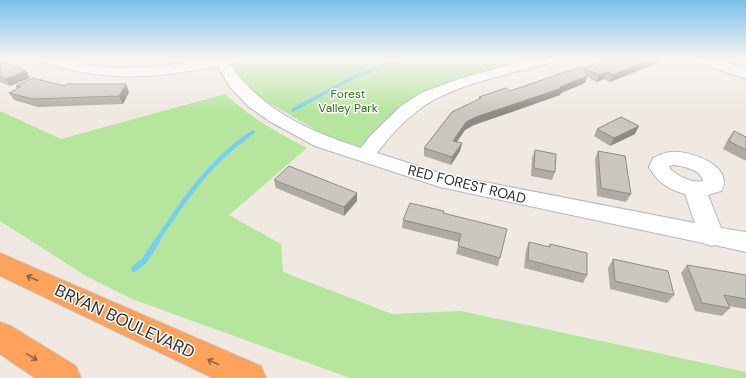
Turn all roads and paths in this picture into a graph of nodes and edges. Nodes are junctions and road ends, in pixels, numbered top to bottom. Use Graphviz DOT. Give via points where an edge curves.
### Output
graph roads {
  1 [pos="233,77"];
  2 [pos="485,77"];
  3 [pos="365,156"];
  4 [pos="694,189"];
  5 [pos="712,236"];
  6 [pos="746,242"];
  7 [pos="0,264"];
  8 [pos="0,336"];
  9 [pos="64,378"];
  10 [pos="249,378"];
  1 -- 3 [label="street, RED FOREST ROAD" via="236,84 254,102 275,117 322,142"];
  2 -- 3 [label="street" via="427,97 407,110"];
  3 -- 5 [label="street, RED FOREST ROAD" via="440,180"];
  4 -- 5 [label="street"];
  5 -- 6 [label="street, RED FOREST ROAD"];
  10 -- 7 [label="highway, BRYAN BOULEVARD, one-way"];
  8 -- 9 [label="highway, one-way"];
}
